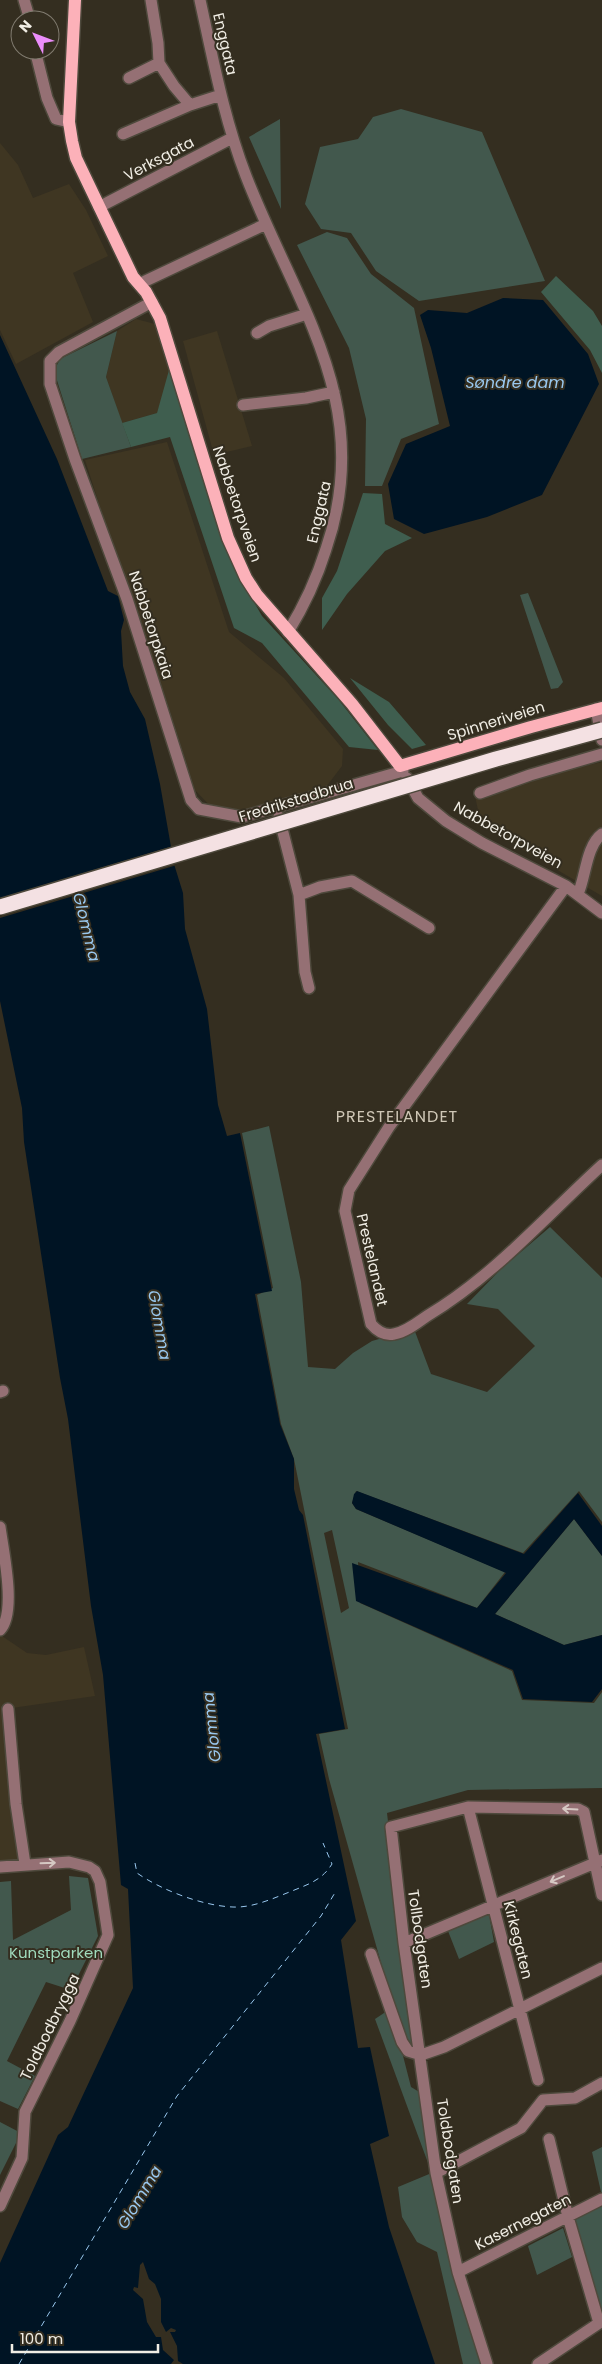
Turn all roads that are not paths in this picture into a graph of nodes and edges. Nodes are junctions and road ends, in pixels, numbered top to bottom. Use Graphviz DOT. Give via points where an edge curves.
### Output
graph roads {
  1 [pos="75,0"];
  2 [pos="151,0"];
  3 [pos="200,0"];
  4 [pos="38,60"];
  5 [pos="159,63"];
  6 [pos="129,78"];
  7 [pos="221,95"];
  8 [pos="190,105"];
  9 [pos="69,122"];
  10 [pos="123,134"];
  11 [pos="232,138"];
  12 [pos="99,207"];
  13 [pos="266,224"];
  14 [pos="139,284"];
  15 [pos="152,302"];
  16 [pos="308,314"];
  17 [pos="257,332"];
  18 [pos="334,392"];
  19 [pos="243,405"];
  20 [pos="288,632"];
  21 [pos="599,708"];
  22 [pos="602,730"];
  23 [pos="602,740"];
  24 [pos="602,754"];
  25 [pos="402,769"];
  26 [pos="480,793"];
  27 [pos="277,808"];
  28 [pos="602,834"];
  29 [pos="566,886"];
  30 [pos="578,894"];
  31 [pos="299,895"];
  32 [pos="0,907"];
  33 [pos="602,913"];
  34 [pos="428,928"];
  35 [pos="309,988"];
  36 [pos="602,1165"];
  37 [pos="0,1527"];
  38 [pos="0,1630"];
  39 [pos="8,1710"];
  40 [pos="468,1807"];
  41 [pos="598,1862"];
  42 [pos="24,1864"];
  43 [pos="0,1867"];
  44 [pos="602,1895"];
  45 [pos="494,1905"];
  46 [pos="404,1943"];
  47 [pos="371,1954"];
  48 [pos="602,1968"];
  49 [pos="520,2008"];
  50 [pos="421,2055"];
  51 [pos="538,2080"];
  52 [pos="602,2083"];
  53 [pos="549,2139"];
  54 [pos="436,2173"];
  55 [pos="602,2199"];
  56 [pos="0,2206"];
  57 [pos="568,2217"];
  58 [pos="458,2272"];
  59 [pos="600,2322"];
  60 [pos="487,2364"];
  61 [pos="538,2364"];
  1 -- 9 [label="main road, Nabbetorpveien"];
  2 -- 5 [label="street"];
  3 -- 7 [label="street, Enggata"];
  4 -- 9 [label="street" via="56,119"];
  5 -- 6 [label="street"];
  5 -- 8 [label="street"];
  7 -- 8 [label="street, Enggata"];
  7 -- 11 [label="street, Enggata"];
  8 -- 10 [label="street, Enggata"];
  9 -- 12 [label="main road, Nabbetorpveien" via="76,158"];
  11 -- 12 [label="street, Verksgata"];
  11 -- 13 [label="street, Enggata"];
  12 -- 14 [label="main road, Nabbetorpveien"];
  13 -- 14 [label="street"];
  13 -- 16 [label="street, Enggata"];
  14 -- 15 [label="main road, Nabbetorpveien"];
  15 -- 20 [label="main road, Nabbetorpveien" via="173,354 228,538 250,584"];
  15 -- 27 [label="street, Nabbetorpkaia" via="59,352 50,361 50,384 128,599 191,800 199,809 242,817"];
  16 -- 17 [label="street"];
  16 -- 18 [label="street, Enggata"];
  18 -- 19 [label="street"];
  18 -- 20 [label="street, Enggata" via="343,441 337,510 317,573"];
  20 -- 25 [label="main road, Nabbetorpveien" via="352,704"];
  21 -- 23 [label="street"];
  21 -- 25 [label="main road, Spinneriveien"];
  22 -- 32 [label="highway, Fredrikstadbrua, bridge" via="487,761"];
  24 -- 26 [label="street"];
  25 -- 27 [label="street, Nabbetorpkaia"];
  25 -- 29 [label="street, Nabbetorpveien" via="418,798 446,821"];
  27 -- 31 [label="street"];
  28 -- 30 [label="street" via="593,844"];
  29 -- 30 [label="street, Nabbetorpveien"];
  29 -- 36 [label="street, Prestelandet" via="389,1127 349,1190 345,1211 371,1324 380,1332 394,1334 447,1304 514,1250"];
  30 -- 33 [label="street, Nabbetorpveien"];
  31 -- 34 [label="street" via="352,881"];
  31 -- 35 [label="street"];
  37 -- 38 [label="street" via="9,1602"];
  39 -- 42 [label="street"];
  41 -- 40 [label="street, one-way" via="584,1812 578,1809"];
  40 -- 45 [label="street, Kirkegaten"];
  40 -- 46 [label="street, Tollbodgaten" via="391,1827"];
  41 -- 44 [label="street"];
  41 -- 45 [label="street, one-way"];
  42 -- 43 [label="street"];
  42 -- 56 [label="street, Toldbodbrygga, one-way" via="69,1862 83,1864 95,1871 100,1882 108,1938 25,2112 24,2150"];
  45 -- 46 [label="street"];
  45 -- 49 [label="street, Kirkegaten"];
  46 -- 50 [label="street, Tollbodgaten"];
  47 -- 50 [label="street" via="402,2042 408,2051"];
  48 -- 49 [label="street"];
  49 -- 50 [label="street" via="444,2047"];
  49 -- 51 [label="street, Kirkegaten"];
  50 -- 54 [label="street, Toldbodgaten"];
  52 -- 54 [label="street" via="575,2098 543,2100 521,2128"];
  53 -- 57 [label="street"];
  54 -- 58 [label="street, Toldbodgaten"];
  55 -- 57 [label="street, Kasernegaten"];
  57 -- 58 [label="street, Kasernegaten"];
  57 -- 59 [label="street"];
  58 -- 60 [label="street, Toldbodgaten"];
  59 -- 61 [label="street"];
}
